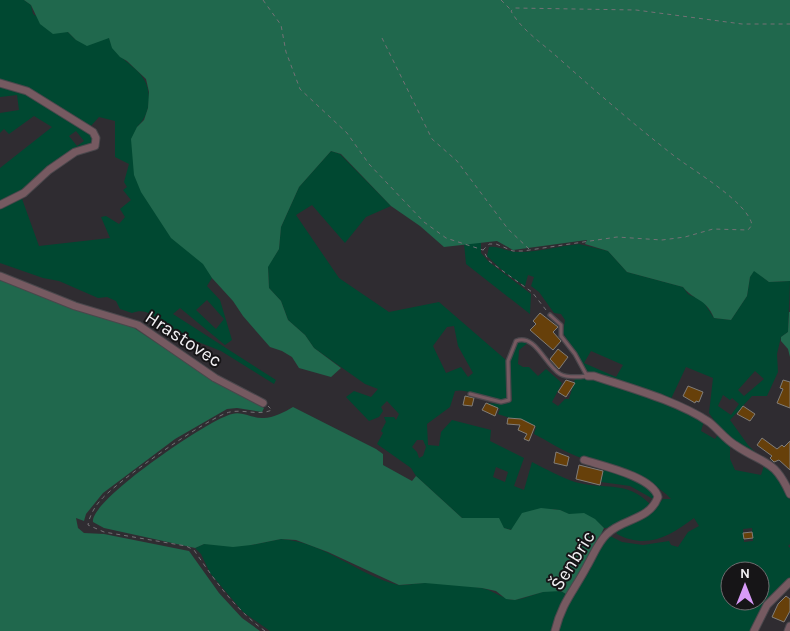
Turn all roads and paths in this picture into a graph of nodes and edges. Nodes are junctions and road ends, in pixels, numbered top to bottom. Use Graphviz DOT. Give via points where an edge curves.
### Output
graph roads {
  1 [pos="263,0"];
  2 [pos="501,0"];
  3 [pos="511,11"];
  4 [pos="790,24"];
  5 [pos="382,38"];
  6 [pos="0,83"];
  7 [pos="0,205"];
  8 [pos="483,250"];
  9 [pos="530,250"];
  10 [pos="0,276"];
  11 [pos="550,314"];
  12 [pos="588,376"];
  13 [pos="470,394"];
  14 [pos="263,403"];
  15 [pos="584,460"];
  16 [pos="788,486"];
  17 [pos="790,494"];
  18 [pos="790,582"];
  19 [pos="790,626"];
  20 [pos="265,631"];
  21 [pos="555,631"];
  22 [pos="754,631"];
  23 [pos="788,631"];
  1 -- 8 [label="path" via="280,25 300,89 347,134 369,164 424,222 446,238"];
  2 -- 3 [label="path"];
  3 -- 4 [label="path" via="516,8 636,10 742,24"];
  3 -- 9 [label="path" via="536,39 600,96 674,156 731,196 752,225 748,230 713,228 662,240 617,238"];
  5 -- 9 [label="path" via="432,139 457,161 508,229"];
  6 -- 7 [label="street" via="27,90 93,132 96,138 95,146 75,152 24,193"];
  8 -- 9 [label="path" via="489,244 513,251"];
  8 -- 11 [label="path" via="489,261 532,292"];
  10 -- 14 [label="street, Hrastovec" via="76,306 138,325 215,378"];
  11 -- 12 [label="lane" via="561,325 561,336"];
  12 -- 13 [label="lane" via="562,375 551,367 534,345 521,338 516,341 508,361 509,400 501,402"];
  12 -- 16 [label="street" via="642,393 708,422 732,444 775,468"];
  14 -- 20 [label="path" via="272,410 221,415 162,452 100,500 88,525 104,532 194,550 227,597"];
  15 -- 21 [label="street, Šenbric" via="620,470 638,479 653,488 658,497 651,510 614,528 601,540 580,580 566,598"];
  16 -- 17 [label="street"];
  18 -- 22 [label="street" via="767,605"];
  19 -- 23 [label="street"];
}
